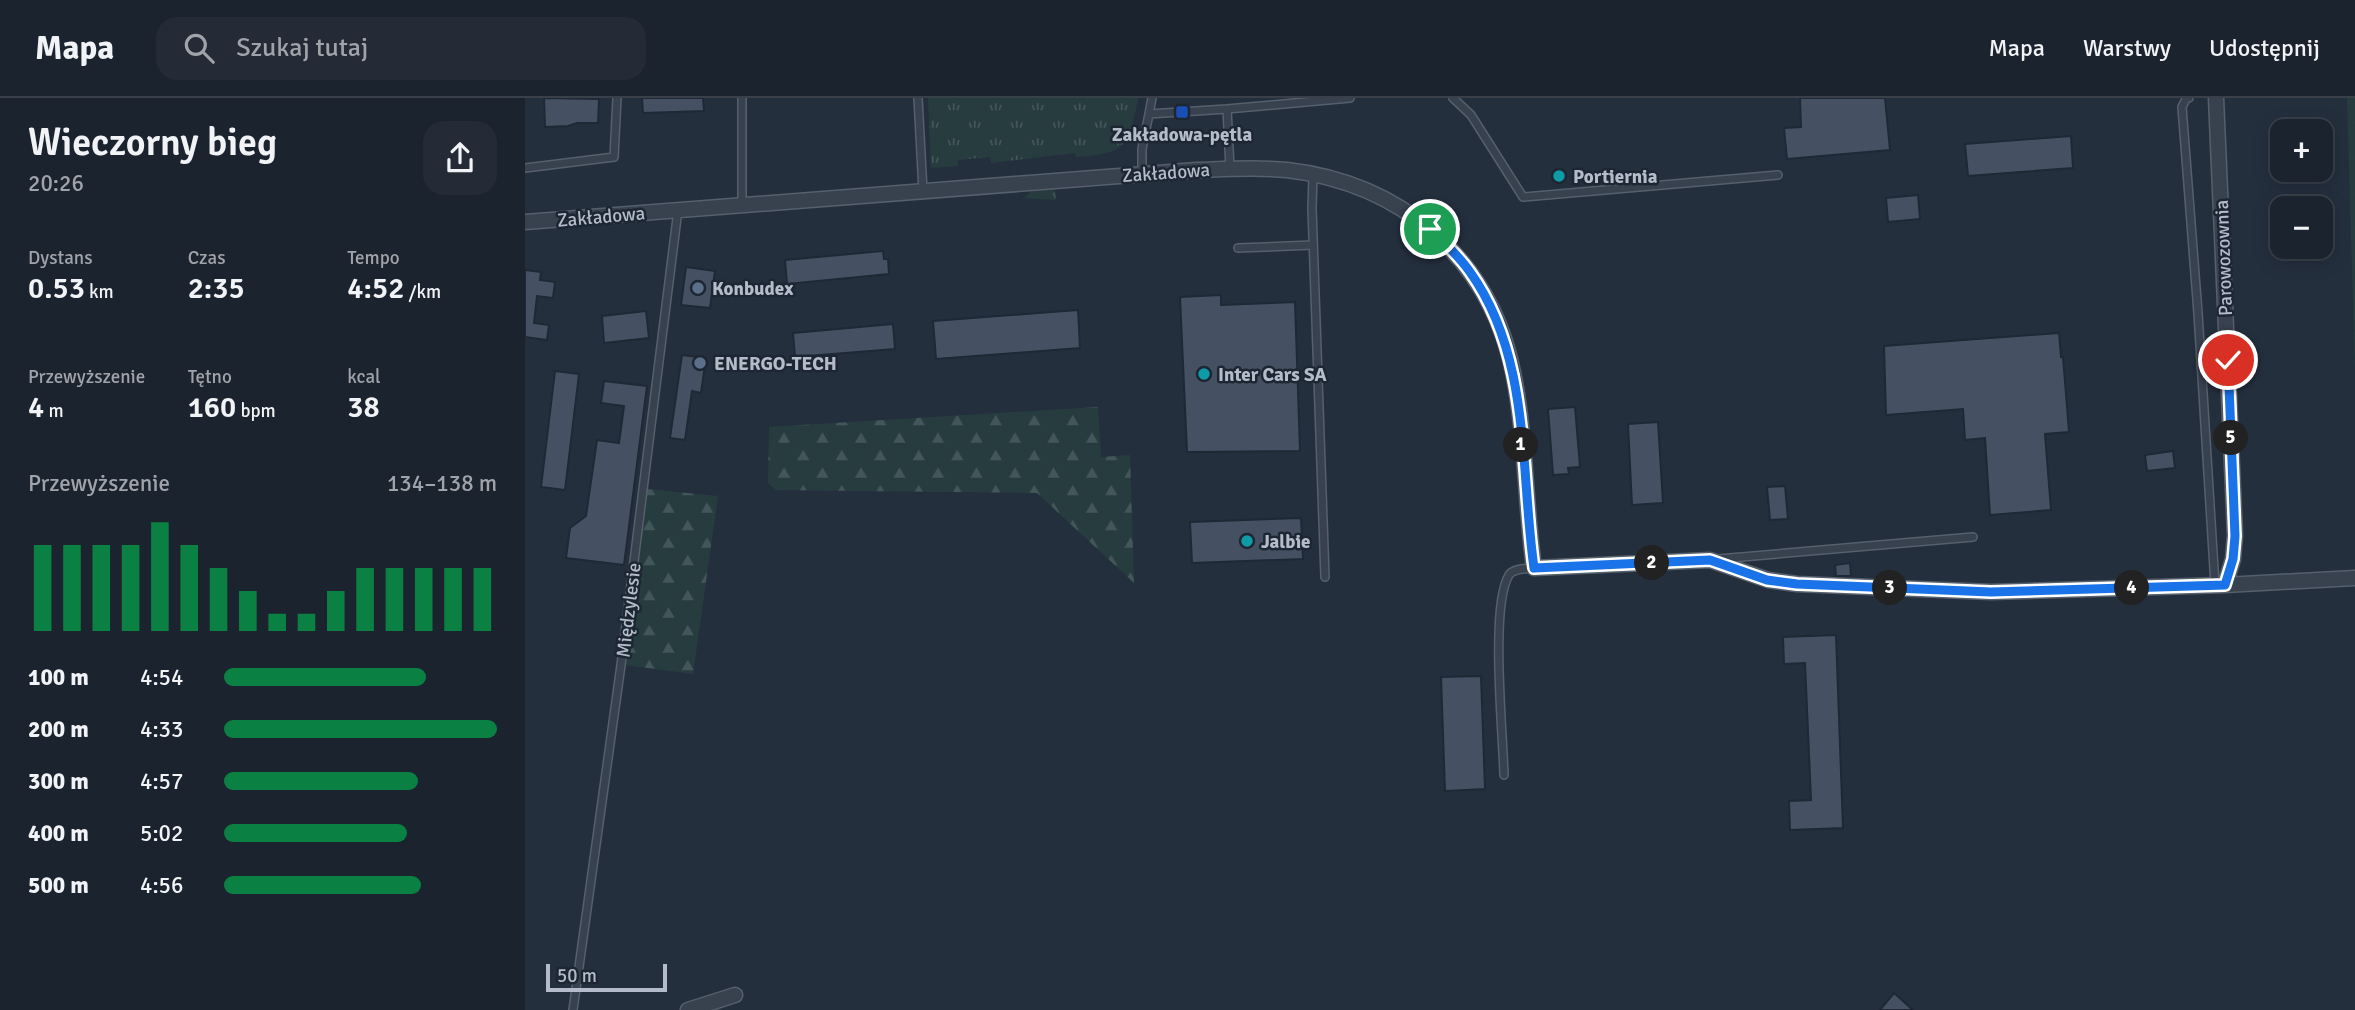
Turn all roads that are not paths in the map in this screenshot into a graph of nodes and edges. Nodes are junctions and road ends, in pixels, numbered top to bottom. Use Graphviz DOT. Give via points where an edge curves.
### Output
graph roads {
  1 [pos="617,98"];
  2 [pos="742,98"];
  3 [pos="918,98"];
  4 [pos="1152,98"];
  5 [pos="1350,98"];
  6 [pos="1453,98"];
  7 [pos="2189,98"];
  8 [pos="2216,98"];
  9 [pos="1330,99"];
  10 [pos="1227,109"];
  11 [pos="1149,114"];
  12 [pos="525,168"];
  13 [pos="1230,169"];
  14 [pos="1142,174"];
  15 [pos="1313,174"];
  16 [pos="1778,175"];
  17 [pos="923,191"];
  18 [pos="743,205"];
  19 [pos="678,210"];
  20 [pos="525,222"];
  21 [pos="1313,245"];
  22 [pos="1238,248"];
  23 [pos="1973,537"];
  24 [pos="1710,560"];
  25 [pos="1534,568"];
  26 [pos="1325,577"];
  27 [pos="2355,578"];
  28 [pos="2220,585"];
  29 [pos="1504,775"];
  30 [pos="735,995"];
  31 [pos="573,1010"];
  32 [pos="688,1010"];
  1 -- 12 [label="lane" via="614,157"];
  2 -- 18 [label="lane"];
  3 -- 17 [label="lane"];
  4 -- 11 [label="lane"];
  5 -- 9 [label="lane"];
  6 -- 16 [label="lane" via="1471,115 1523,197"];
  7 -- 28 [label="lane" via="2182,107"];
  8 -- 28 [label="street, Parowozownia" via="2235,536 2233,559"];
  9 -- 10 [label="lane"];
  10 -- 11 [label="lane"];
  10 -- 13 [label="lane"];
  11 -- 14 [label="lane"];
  13 -- 14 [label="street, Zakładowa"];
  13 -- 15 [label="street, Zakładowa"];
  14 -- 17 [label="street, Zakładowa"];
  15 -- 21 [label="lane"];
  15 -- 25 [label="street, Zakładowa" via="1360,188 1407,212 1451,249 1480,288 1504,340 1515,383"];
  17 -- 18 [label="street, Zakładowa"];
  18 -- 19 [label="street, Zakładowa"];
  19 -- 20 [label="street, Zakładowa"];
  19 -- 31 [label="lane, Międzylesie"];
  21 -- 22 [label="lane"];
  21 -- 26 [label="lane"];
  23 -- 24 [label="lane"];
  24 -- 25 [label="street"];
  24 -- 28 [label="street" via="1767,580 1797,584 1991,592"];
  25 -- 29 [label="lane" via="1509,573 1501,596"];
  27 -- 28 [label="street"];
  30 -- 32 [label="street"];
}
